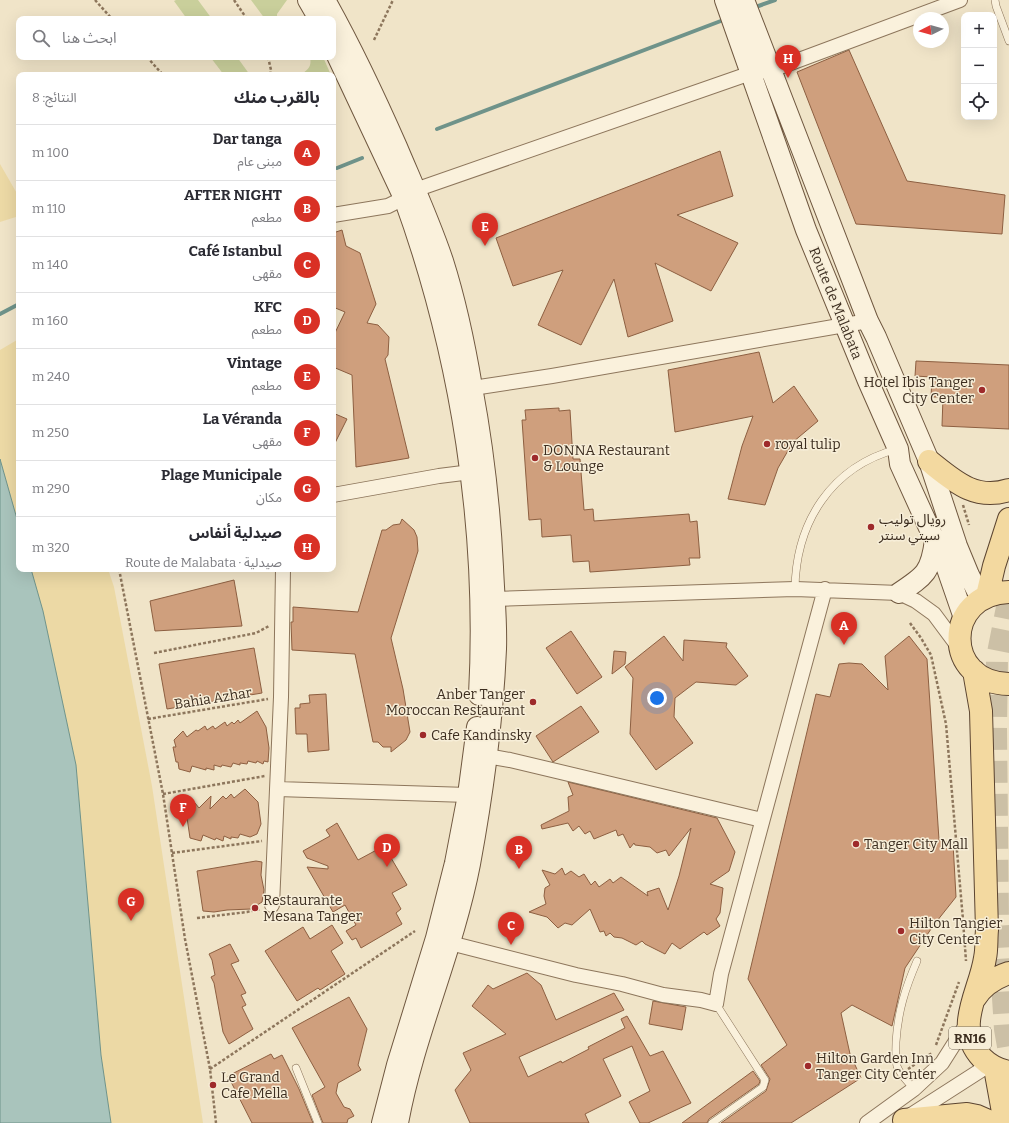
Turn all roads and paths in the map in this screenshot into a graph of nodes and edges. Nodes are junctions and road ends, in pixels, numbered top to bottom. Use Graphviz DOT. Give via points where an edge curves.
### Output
graph roads {
  1 [pos="95,0"];
  2 [pos="234,0"];
  3 [pos="308,0"];
  4 [pos="325,0"];
  5 [pos="393,0"];
  6 [pos="725,0"];
  7 [pos="744,0"];
  8 [pos="960,0"];
  9 [pos="995,0"];
  10 [pos="109,16"];
  11 [pos="245,16"];
  12 [pos="317,16"];
  13 [pos="334,16"];
  14 [pos="336,19"];
  15 [pos="374,40"];
  16 [pos="1009,41"];
  17 [pos="336,51"];
  18 [pos="150,60"];
  19 [pos="269,60"];
  20 [pos="772,70"];
  21 [pos="160,72"];
  22 [pos="271,72"];
  23 [pos="751,73"];
  24 [pos="364,93"];
  25 [pos="406,187"];
  26 [pos="336,215"];
  27 [pos="868,321"];
  28 [pos="845,324"];
  29 [pos="473,388"];
  30 [pos="898,449"];
  31 [pos="929,461"];
  32 [pos="471,472"];
  33 [pos="1009,490"];
  34 [pos="336,494"];
  35 [pos="1009,519"];
  36 [pos="935,540"];
  37 [pos="120,572"];
  38 [pos="283,572"];
  39 [pos="795,589"];
  40 [pos="825,590"];
  41 [pos="1009,592"];
  42 [pos="899,593"];
  43 [pos="984,597"];
  44 [pos="495,599"];
  45 [pos="283,618"];
  46 [pos="964,618"];
  47 [pos="910,623"];
  48 [pos="961,650"];
  49 [pos="154,653"];
  50 [pos="974,671"];
  51 [pos="1009,684"];
  52 [pos="281,697"];
  53 [pos="148,719"];
  54 [pos="487,756"];
  55 [pos="277,774"];
  56 [pos="277,789"];
  57 [pos="163,794"];
  58 [pos="468,795"];
  59 [pos="762,820"];
  60 [pos="275,840"];
  61 [pos="172,853"];
  62 [pos="272,905"];
  63 [pos="197,918"];
  64 [pos="415,931"];
  65 [pos="450,943"];
  66 [pos="917,961"];
  67 [pos="966,962"];
  68 [pos="1009,973"];
  69 [pos="963,975"];
  70 [pos="974,999"];
  71 [pos="716,1004"];
  72 [pos="968,1022"];
  73 [pos="296,1068"];
  74 [pos="998,1068"];
  75 [pos="210,1069"];
  76 [pos="901,1074"];
  77 [pos="914,1089"];
  78 [pos="901,1121"];
  79 [pos="216,1123"];
  80 [pos="318,1123"];
  81 [pos="382,1123"];
  82 [pos="398,1123"];
  83 [pos="712,1123"];
  84 [pos="867,1123"];
  85 [pos="993,1123"];
  86 [pos="1005,1123"];
  1 -- 10 [label="path"];
  2 -- 11 [label="path"];
  3 -- 12 [label="main road"];
  4 -- 13 [label="main road"];
  5 -- 15 [label="path"];
  6 -- 23 [label="main road, Route de Malabata"];
  7 -- 20 [label="main road, Route de Malabata"];
  8 -- 20 [label="street"];
  9 -- 16 [label="lane"];
  14 -- 24 [label="main road"];
  17 -- 24 [label="main road"];
  18 -- 21 [label="path"];
  19 -- 22 [label="path"];
  20 -- 23 [label="street"];
  20 -- 27 [label="main road, Route de Malabata"];
  23 -- 25 [label="street"];
  23 -- 28 [label="main road, Route de Malabata" via="806,230"];
  24 -- 25 [label="main road"];
  25 -- 26 [label="street" via="388,206"];
  25 -- 29 [label="main road" via="430,224 444,263"];
  25 -- 32 [label="main road" via="412,221 439,312 459,398"];
  27 -- 28 [label="street"];
  27 -- 31 [label="main road, Route de Malabata"];
  28 -- 29 [label="street"];
  28 -- 30 [label="main road, Route de Malabata"];
  29 -- 44 [label="main road" via="486,470"];
  30 -- 36 [label="main road, Route de Malabata" via="900,464"];
  30 -- 39 [label="lane" via="867,460 839,480 829,491 804,532 795,571"];
  31 -- 33 [label="main road" via="956,483 970,490 986,493"];
  31 -- 43 [label="main road, Route de Malabata" via="957,546 969,575"];
  32 -- 34 [label="street"];
  32 -- 58 [label="main road" via="480,599 480,668 478,716"];
  35 -- 43 [label="main road"];
  36 -- 42 [label="main road" via="929,566 914,583"];
  36 -- 46 [label="main road, Route de Malabata"];
  37 -- 53 [label="path"];
  38 -- 45 [label="street"];
  39 -- 40 [label="street"];
  39 -- 44 [label="street"];
  40 -- 42 [label="street"];
  40 -- 59 [label="street"];
  41 -- 43 [label="main road"];
  42 -- 48 [label="street" via="934,614"];
  43 -- 46 [label="main road, RN16" via="971,607"];
  44 -- 54 [label="main road" via="496,650"];
  45 -- 49 [label="path" via="256,632"];
  45 -- 52 [label="street"];
  46 -- 48 [label="main road, RN16" via="960,634"];
  47 -- 67 [label="path" via="931,655 946,724"];
  48 -- 50 [label="main road, RN16"];
  50 -- 51 [label="main road, RN16" via="985,680"];
  50 -- 70 [label="main road, RN16" via="981,711 987,930 985,958"];
  52 -- 53 [label="path, Bahia Azhar"];
  52 -- 55 [label="street"];
  53 -- 57 [label="path"];
  54 -- 59 [label="street"];
  54 -- 65 [label="main road" via="469,866"];
  55 -- 56 [label="street"];
  55 -- 57 [label="path"];
  56 -- 58 [label="street"];
  56 -- 60 [label="street"];
  57 -- 61 [label="path"];
  58 -- 81 [label="main road" via="455,863 436,938"];
  59 -- 71 [label="street" via="721,974"];
  60 -- 61 [label="path"];
  60 -- 62 [label="street"];
  61 -- 75 [label="path" via="185,939"];
  62 -- 63 [label="path" via="247,912"];
  64 -- 75 [label="path"];
  65 -- 71 [label="street" via="663,996"];
  65 -- 82 [label="main road" via="411,1069"];
  66 -- 76 [label="lane" via="901,1004 897,1028 897,1066"];
  68 -- 70 [label="main road, RN16" via="988,983"];
  69 -- 76 [label="path" via="953,995 934,1052"];
  70 -- 72 [label="main road, RN16"];
  71 -- 83 [label="lane" via="765,1080 763,1087"];
  72 -- 74 [label="main road, RN16" via="970,1038 978,1053"];
  72 -- 77 [label="street" via="942,1063"];
  73 -- 80 [label="lane"];
  74 -- 78 [label="street"];
  74 -- 86 [label="main road, RN16"];
  75 -- 79 [label="path"];
  76 -- 77 [label="lane"];
  77 -- 84 [label="street"];
  78 -- 85 [label="main road" via="967,1114"];
}
